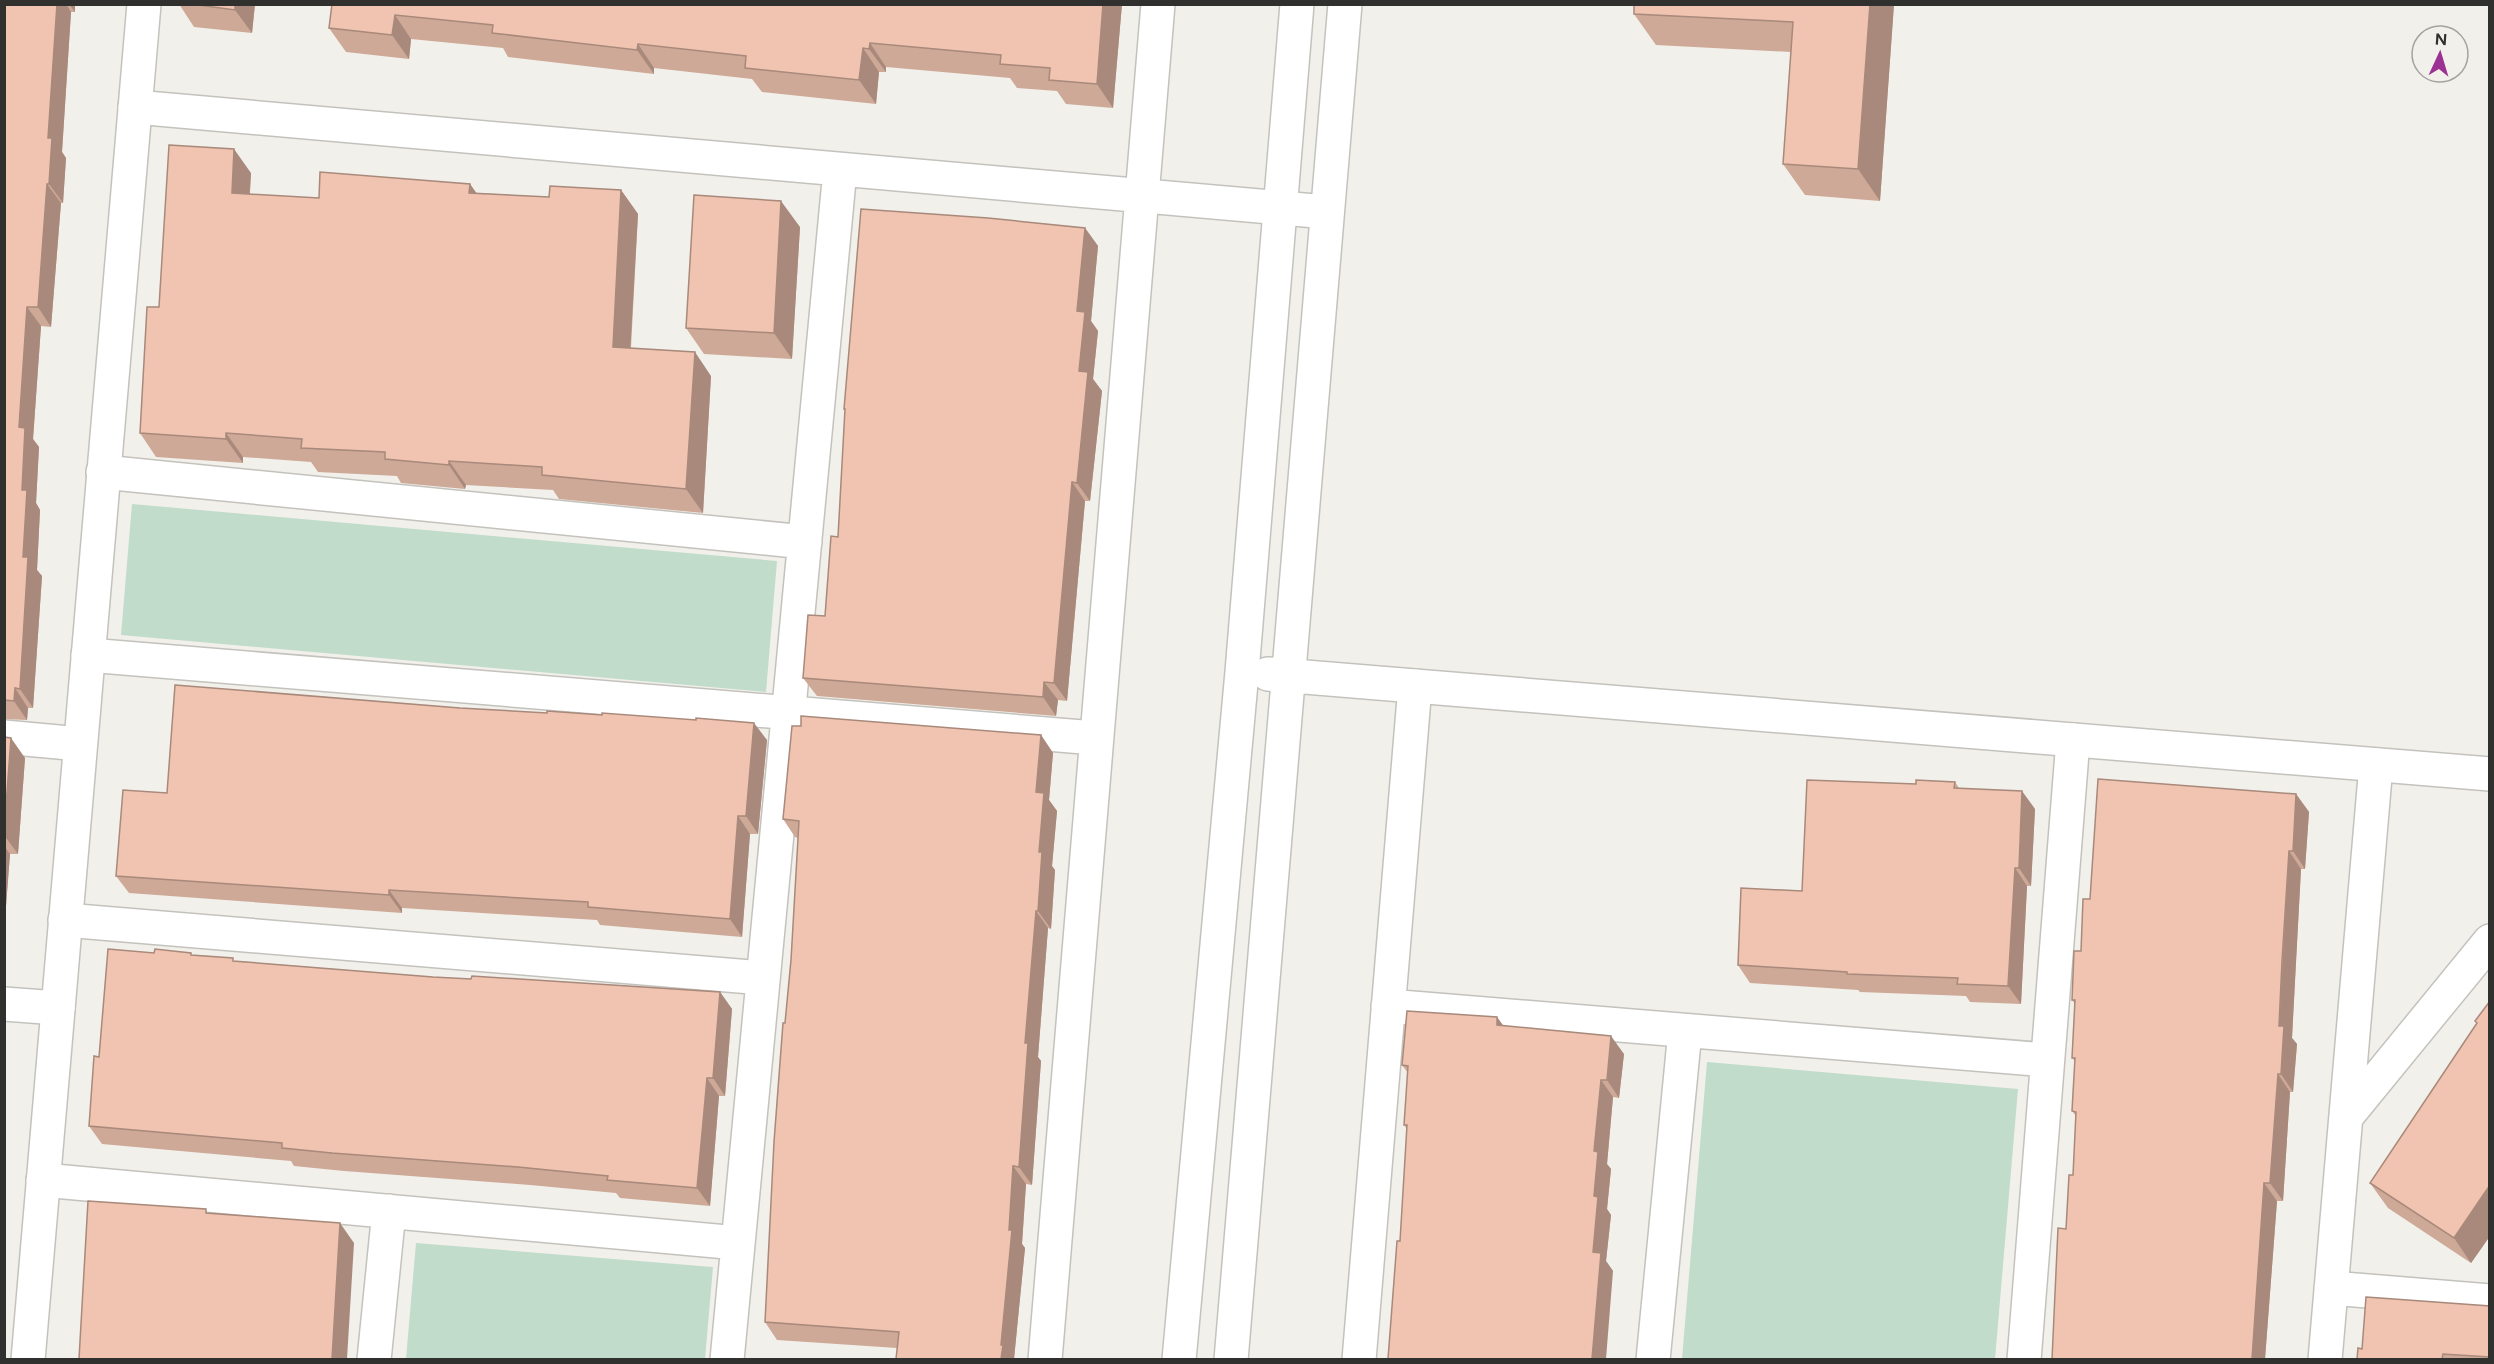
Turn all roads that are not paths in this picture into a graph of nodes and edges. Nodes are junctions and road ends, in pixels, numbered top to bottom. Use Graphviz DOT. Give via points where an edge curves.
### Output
graph roads {
  1 [pos="144,4"];
  2 [pos="1158,4"];
  3 [pos="1297,4"];
  4 [pos="1345,4"];
  5 [pos="135,107"];
  6 [pos="840,170"];
  7 [pos="1140,196"];
  8 [pos="1280,208"];
  9 [pos="1327,213"];
  10 [pos="103,472"];
  11 [pos="805,542"];
  12 [pos="88,655"];
  13 [pos="1242,672"];
  14 [pos="1288,676"];
  15 [pos="1415,687"];
  16 [pos="788,712"];
  17 [pos="4,737"];
  18 [pos="1095,738"];
  19 [pos="2073,741"];
  20 [pos="80,744"];
  21 [pos="2376,765"];
  22 [pos="2490,774"];
  23 [pos="65,920"];
  24 [pos="2490,941"];
  25 [pos="763,978"];
  26 [pos="4,1004"];
  27 [pos="1388,1006"];
  28 [pos="58,1008"];
  29 [pos="1685,1031"];
  30 [pos="2048,1060"];
  31 [pos="2346,1117"];
  32 [pos="43,1180"];
  33 [pos="389,1211"];
  34 [pos="738,1243"];
  35 [pos="2331,1288"];
  36 [pos="2490,1301"];
  37 [pos="28,1359"];
  38 [pos="375,1359"];
  39 [pos="727,1359"];
  40 [pos="1044,1359"];
  41 [pos="1179,1359"];
  42 [pos="1231,1359"];
  43 [pos="1359,1359"];
  44 [pos="1653,1359"];
  45 [pos="2024,1359"];
  46 [pos="2325,1359"];
  1 -- 5 [label="street"];
  2 -- 7 [label="street"];
  3 -- 8 [label="street"];
  4 -- 9 [label="street"];
  5 -- 6 [label="street"];
  5 -- 10 [label="street"];
  6 -- 7 [label="street"];
  6 -- 11 [label="street"];
  7 -- 8 [label="street"];
  7 -- 18 [label="street"];
  8 -- 9 [label="street"];
  8 -- 13 [label="street"];
  9 -- 14 [label="street"];
  10 -- 11 [label="street"];
  10 -- 12 [label="street"];
  11 -- 16 [label="street"];
  12 -- 16 [label="street"];
  12 -- 20 [label="street"];
  13 -- 14 [label="street"];
  13 -- 41 [label="street"];
  14 -- 15 [label="street"];
  14 -- 42 [label="street"];
  15 -- 19 [label="street"];
  15 -- 27 [label="street"];
  16 -- 18 [label="street"];
  16 -- 25 [label="street"];
  17 -- 20 [label="street"];
  18 -- 40 [label="street"];
  19 -- 21 [label="street"];
  19 -- 30 [label="street"];
  20 -- 23 [label="street"];
  21 -- 22 [label="street"];
  21 -- 31 [label="street"];
  23 -- 25 [label="street"];
  23 -- 28 [label="street"];
  24 -- 31 [label="street"];
  25 -- 34 [label="street"];
  26 -- 28 [label="street"];
  27 -- 29 [label="street"];
  27 -- 43 [label="street"];
  28 -- 32 [label="street"];
  29 -- 30 [label="street"];
  29 -- 44 [label="street"];
  30 -- 45 [label="street"];
  31 -- 35 [label="street"];
  32 -- 33 [label="street"];
  32 -- 37 [label="street"];
  33 -- 34 [label="street"];
  33 -- 38 [label="street"];
  34 -- 39 [label="street"];
  35 -- 36 [label="street"];
  35 -- 46 [label="street"];
}
